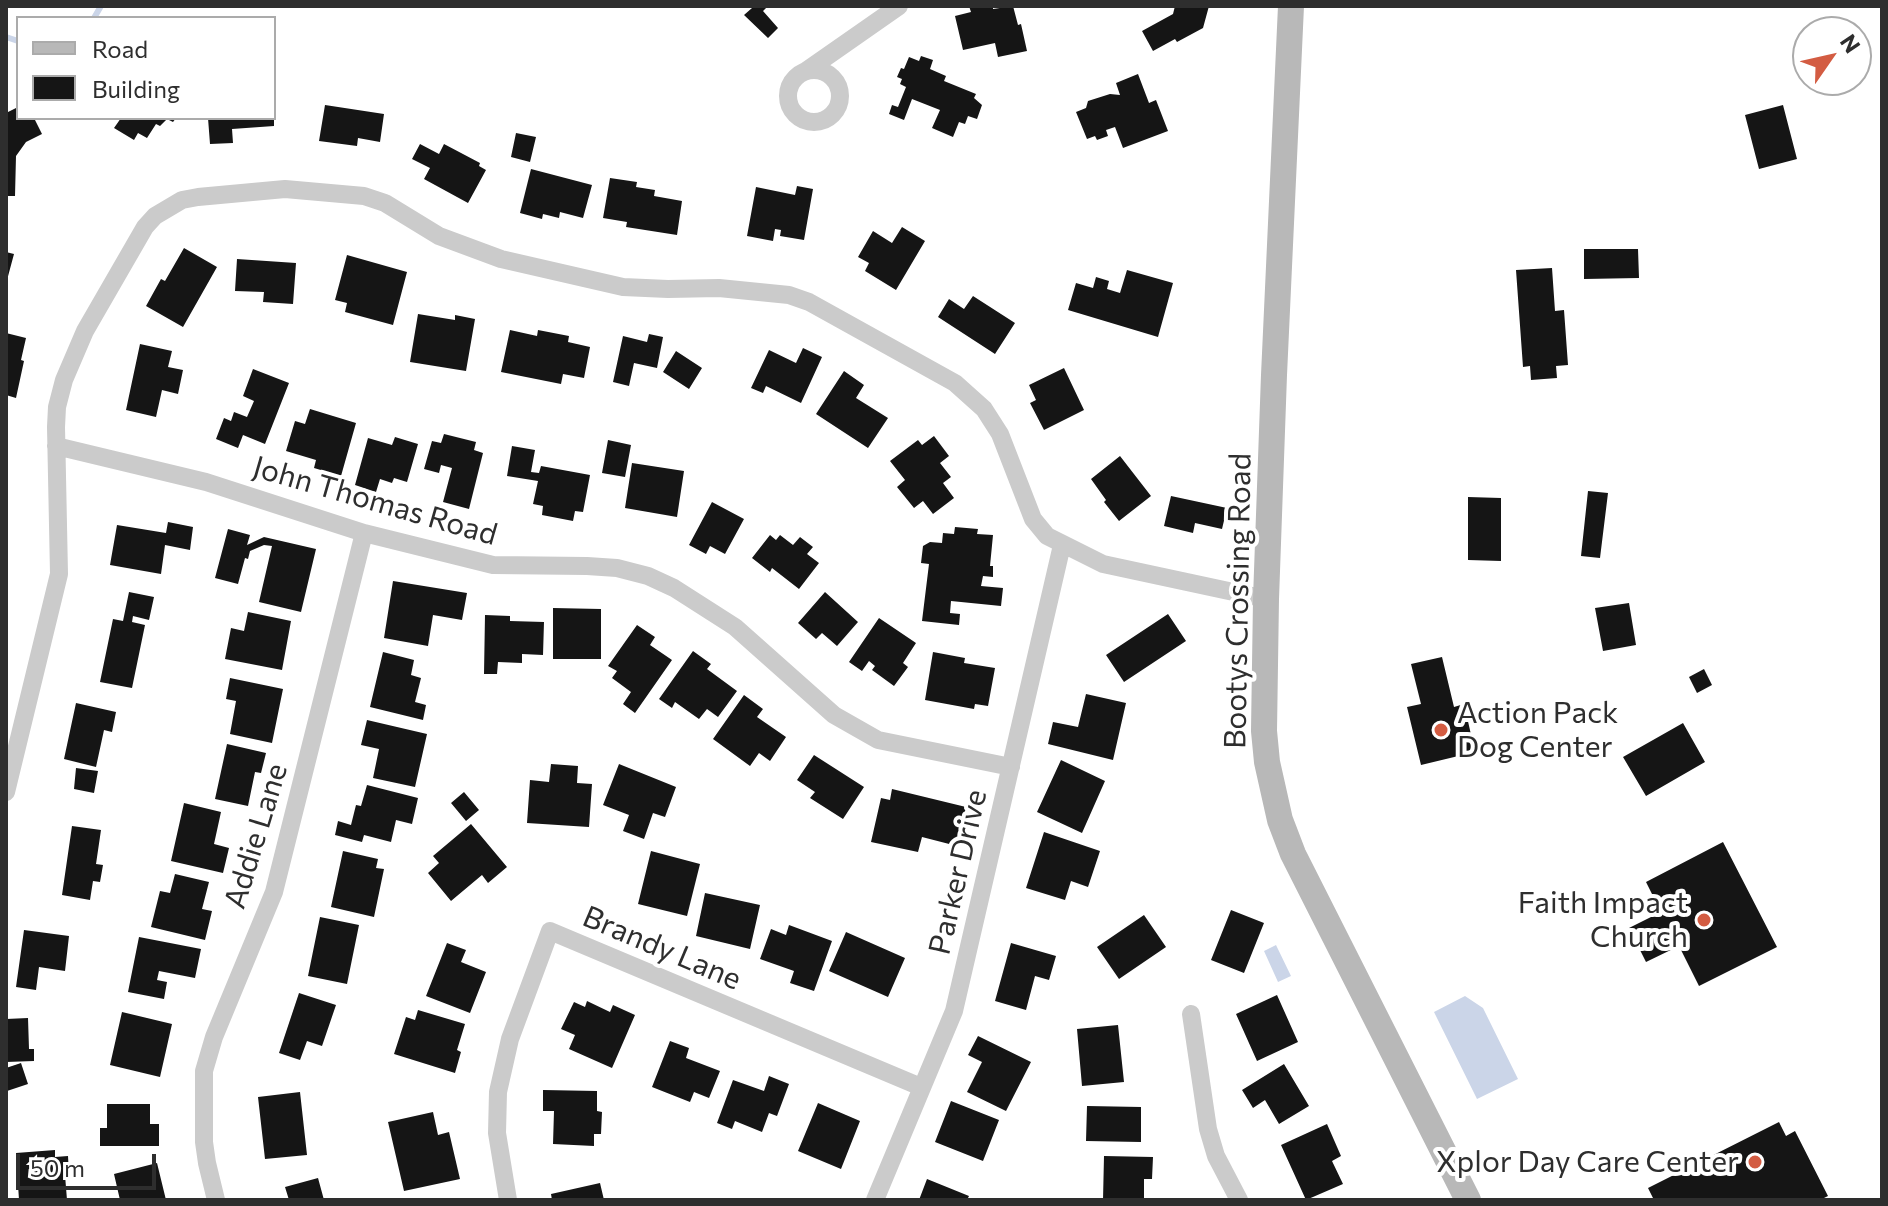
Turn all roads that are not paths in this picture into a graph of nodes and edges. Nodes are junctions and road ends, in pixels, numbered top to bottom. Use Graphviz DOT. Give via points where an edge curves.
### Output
graph roads {
  1 [pos="899,6"];
  2 [pos="1291,6"];
  3 [pos="806,71"];
  4 [pos="56,446"];
  5 [pos="364,533"];
  6 [pos="1062,545"];
  7 [pos="1266,599"];
  8 [pos="1011,767"];
  9 [pos="6,792"];
  10 [pos="1191,1014"];
  11 [pos="921,1087"];
  12 [pos="1464,1198"];
  13 [pos="216,1200"];
  14 [pos="508,1200"];
  15 [pos="875,1200"];
  16 [pos="1239,1200"];
  1 -- 3 [label="street"];
  2 -- 7 [label="street, Bootys Crossing Road"];
  4 -- 5 [label="street, John Thomas Road" via="206,482"];
  4 -- 6 [label="street" via="57,407 85,331 135,240 155,216 198,197 285,189 349,194 385,203 439,236 513,262 623,287 719,288 809,302 955,383 984,409 1000,434 1033,519"];
  4 -- 9 [label="street" via="59,574"];
  5 -- 8 [label="street, John Thomas Road" via="493,565 617,568 648,576 735,627 834,715 878,740"];
  5 -- 13 [label="street, Addie Lane" via="274,892 204,1071 204,1142"];
  6 -- 7 [label="street" via="1103,564"];
  6 -- 8 [label="street, Parker Drive"];
  7 -- 12 [label="street, Bootys Crossing Road" via="1264,731 1280,820"];
  8 -- 11 [label="street, Parker Drive" via="954,1011"];
  10 -- 16 [label="street" via="1208,1129"];
  11 -- 14 [label="street, Brandy Lane" via="550,931 510,1039 498,1092 497,1133"];
  11 -- 15 [label="street, Parker Drive"];
}
